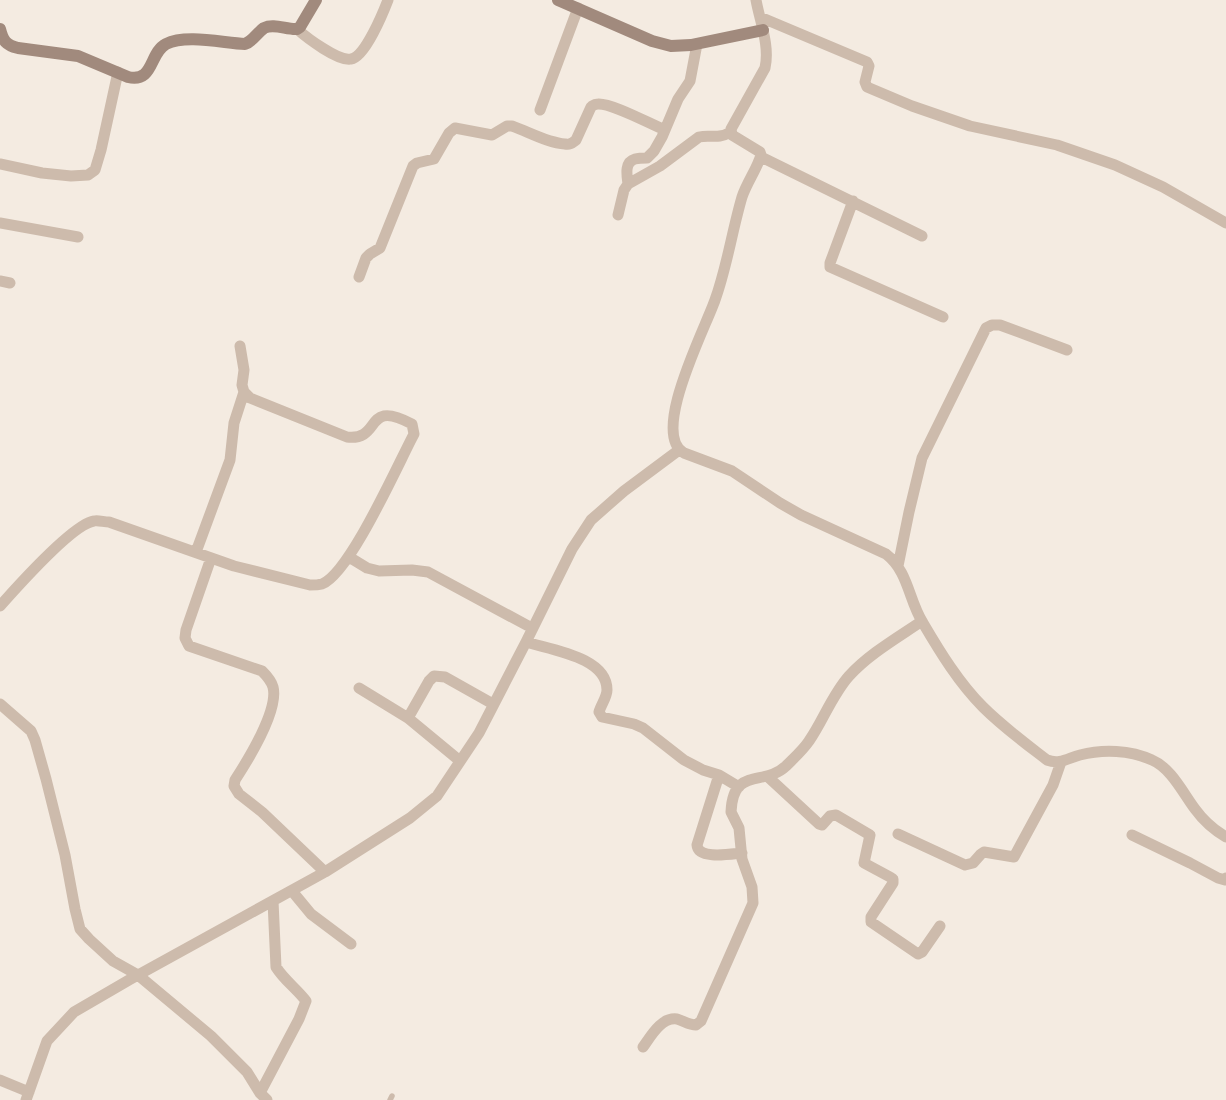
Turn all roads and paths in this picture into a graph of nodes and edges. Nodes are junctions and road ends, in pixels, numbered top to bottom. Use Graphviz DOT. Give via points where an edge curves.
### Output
graph roads {
  1 [pos="316,0"];
  2 [pos="388,0"];
  3 [pos="558,0"];
  4 [pos="756,0"];
  5 [pos="578,8"];
  6 [pos="760,16"];
  7 [pos="297,29"];
  8 [pos="763,30"];
  9 [pos="1,38"];
  10 [pos="697,44"];
  11 [pos="118,72"];
  12 [pos="540,110"];
  13 [pos="665,130"];
  14 [pos="731,132"];
  15 [pos="760,157"];
  16 [pos="0,164"];
  17 [pos="628,184"];
  18 [pos="853,201"];
  19 [pos="618,215"];
  20 [pos="0,222"];
  21 [pos="1226,223"];
  22 [pos="922,236"];
  23 [pos="78,237"];
  24 [pos="359,277"];
  25 [pos="943,317"];
  26 [pos="240,346"];
  27 [pos="1067,350"];
  28 [pos="244,392"];
  29 [pos="679,450"];
  30 [pos="196,552"];
  31 [pos="349,557"];
  32 [pos="211,558"];
  33 [pos="898,566"];
  34 [pos="0,606"];
  35 [pos="922,622"];
  36 [pos="532,628"];
  37 [pos="526,642"];
  38 [pos="359,688"];
  39 [pos="0,704"];
  40 [pos="493,704"];
  41 [pos="408,718"];
  42 [pos="460,762"];
  43 [pos="1061,762"];
  44 [pos="719,775"];
  45 [pos="767,776"];
  46 [pos="739,787"];
  47 [pos="898,834"];
  48 [pos="1132,835"];
  49 [pos="1226,837"];
  50 [pos="742,854"];
  51 [pos="326,872"];
  52 [pos="1226,878"];
  53 [pos="292,891"];
  54 [pos="273,901"];
  55 [pos="940,926"];
  56 [pos="351,944"];
  57 [pos="133,977"];
  58 [pos="643,1046"];
  59 [pos="0,1080"];
  60 [pos="28,1096"];
  61 [pos="263,1096"];
  1 -- 7 [label="street"];
  2 -- 7 [label="street" via="372,34 355,59 342,58"];
  3 -- 5 [label="street"];
  4 -- 6 [label="street"];
  5 -- 10 [label="street" via="652,41 681,47"];
  5 -- 12 [label="street"];
  6 -- 8 [label="street"];
  6 -- 21 [label="street" via="867,62 870,66 865,82 867,87 970,126 1057,145 1115,165 1163,187"];
  7 -- 11 [label="street" via="269,27 245,44 199,40 168,43 158,51 142,76 136,78"];
  8 -- 10 [label="street"];
  8 -- 14 [label="street" via="767,48 765,68"];
  9 -- 11 [label="street" via="18,48 78,56"];
  10 -- 13 [label="street" via="690,81 678,99"];
  11 -- 16 [label="street" via="103,142 94,170 88,175 42,173"];
  13 -- 17 [label="street" via="647,158 629,162"];
  13 -- 24 [label="street" via="600,104 591,107 572,144 553,141 512,126 492,135 455,128 434,159 413,166 380,248 366,258"];
  14 -- 15 [label="street" via="760,152"];
  14 -- 17 [label="street" via="722,137 699,137 660,166"];
  15 -- 18 [label="street"];
  15 -- 29 [label="street" via="744,190 715,300 680,390 673,431"];
  17 -- 19 [label="street"];
  18 -- 22 [label="street"];
  18 -- 25 [label="street" via="830,267"];
  20 -- 23 [label="street"];
  26 -- 28 [label="street"];
  27 -- 33 [label="street" via="1000,325 986,328 922,458"];
  28 -- 30 [label="street" via="234,423 230,460"];
  28 -- 31 [label="street" via="250,398 348,437 365,436 384,415 412,424 414,434"];
  29 -- 33 [label="street" via="732,471 801,515 886,554"];
  29 -- 36 [label="street" via="591,520 572,548"];
  30 -- 32 [label="street"];
  30 -- 34 [label="street" via="109,522 94,521 82,526 52,551"];
  31 -- 32 [label="street" via="320,585"];
  31 -- 36 [label="street" via="379,571 428,572"];
  32 -- 51 [label="street" via="185,638 189,646 262,671 273,686 273,702 264,727 234,786"];
  33 -- 35 [label="street"];
  35 -- 43 [label="street" via="982,706 1047,760"];
  35 -- 45 [label="street" via="877,652 849,676 809,742 784,768"];
  36 -- 37 [label="street"];
  37 -- 40 [label="street"];
  37 -- 44 [label="street" via="592,664 603,675 606,684 599,712 602,717 644,728 689,763"];
  38 -- 41 [label="street"];
  39 -- 57 [label="street" via="21,720 35,740 80,929"];
  40 -- 41 [label="street" via="438,675 429,681"];
  40 -- 42 [label="street"];
  41 -- 42 [label="street"];
  42 -- 51 [label="street" via="437,796 410,818"];
  43 -- 47 [label="street" via="1053,785 1014,857 984,852 973,863 965,865"];
  43 -- 49 [label="street" via="1080,755 1115,751 1155,760 1203,818"];
  44 -- 46 [label="street"];
  44 -- 50 [label="street" via="698,850 705,854"];
  45 -- 46 [label="street" via="750,779"];
  45 -- 55 [label="street" via="818,824 836,815 870,835 864,863 893,879 894,883 871,917 872,922 918,954"];
  46 -- 50 [label="street" via="731,812 739,828"];
  48 -- 52 [label="street" via="1218,878"];
  50 -- 58 [label="street" via="752,887 753,903 701,1021 696,1025 669,1019"];
  51 -- 53 [label="street"];
  53 -- 54 [label="street"];
  53 -- 56 [label="street" via="311,914"];
  54 -- 57 [label="street"];
  54 -- 61 [label="street" via="276,967 306,1001"];
  57 -- 60 [label="street" via="74,1012 58,1028 47,1041"];
  57 -- 61 [label="street" via="212,1036 247,1072"];
  59 -- 60 [label="street"];
}
